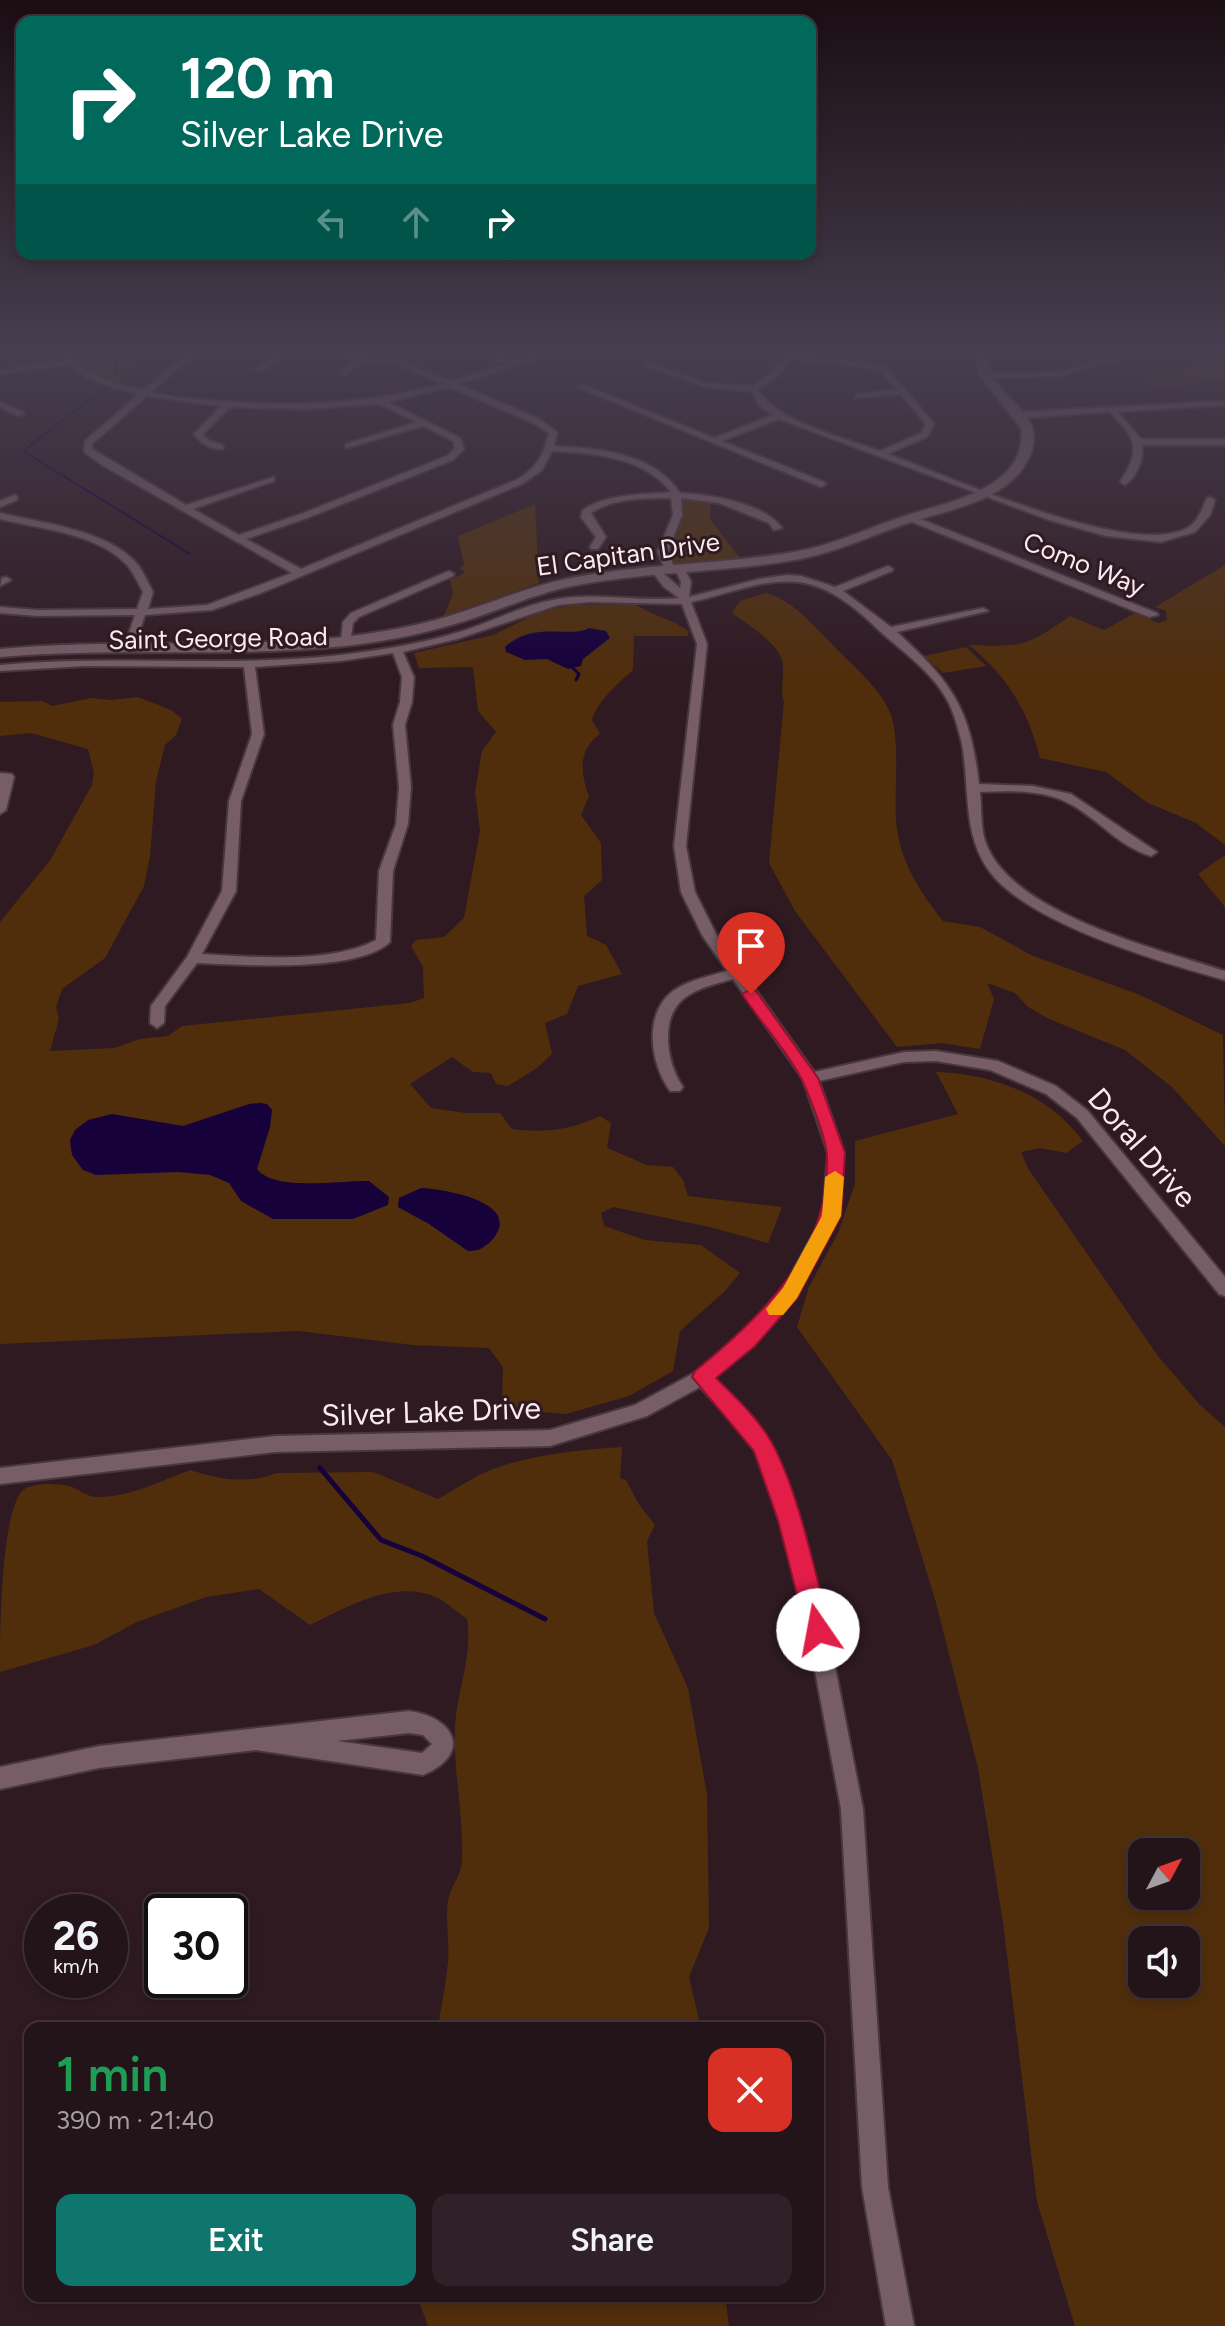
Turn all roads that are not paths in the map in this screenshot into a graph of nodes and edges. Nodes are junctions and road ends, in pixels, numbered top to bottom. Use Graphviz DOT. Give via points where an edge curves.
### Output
graph roads {
  1 [pos="97,458"];
  2 [pos="447,458"];
  3 [pos="546,458"];
  4 [pos="619,458"];
  5 [pos="755,458"];
  6 [pos="894,458"];
  7 [pos="1022,458"];
  8 [pos="1139,458"];
  9 [pos="271,479"];
  10 [pos="1125,482"];
  11 [pos="821,484"];
  12 [pos="986,492"];
  13 [pos="676,497"];
  14 [pos="14,498"];
  15 [pos="1210,500"];
  16 [pos="0,504"];
  17 [pos="186,508"];
  18 [pos="0,516"];
  19 [pos="910,518"];
  20 [pos="777,528"];
  21 [pos="239,538"];
  22 [pos="595,547"];
  23 [pos="888,569"];
  24 [pos="669,570"];
  25 [pos="300,573"];
  26 [pos="449,574"];
  27 [pos="836,590"];
  28 [pos="685,597"];
  29 [pos="0,610"];
  30 [pos="983,611"];
  31 [pos="143,612"];
  32 [pos="1153,615"];
  33 [pos="886,631"];
  34 [pos="346,641"];
  35 [pos="130,645"];
  36 [pos="397,650"];
  37 [pos="0,653"];
  38 [pos="249,665"];
  39 [pos="0,668"];
  40 [pos="4,777"];
  41 [pos="973,788"];
  42 [pos="0,810"];
  43 [pos="1151,852"];
  44 [pos="193,958"];
  45 [pos="736,973"];
  46 [pos="1225,976"];
  47 [pos="157,1023"];
  48 [pos="810,1078"];
  49 [pos="675,1087"];
  50 [pos="1225,1289"];
  51 [pos="702,1377"];
  52 [pos="0,1476"];
  53 [pos="258,1740"];
  54 [pos="0,1778"];
  55 [pos="900,2326"];
  1 -- 17 [label="street"];
  2 -- 21 [label="street"];
  3 -- 25 [label="street" via="532,476"];
  4 -- 13 [label="street" via="660,475"];
  5 -- 11 [label="street"];
  6 -- 12 [label="street"];
  7 -- 12 [label="street, El Capitan Drive" via="1009,476"];
  8 -- 10 [label="street"];
  9 -- 17 [label="street"];
  12 -- 15 [label="street" via="1106,533 1161,539 1192,530"];
  12 -- 19 [label="street, El Capitan Drive"];
  13 -- 20 [label="street" via="726,502"];
  13 -- 22 [label="street" via="608,500 590,507 586,517 601,537"];
  13 -- 24 [label="street, Silver Lake Drive" via="678,511 663,551"];
  14 -- 16 [label="street"];
  17 -- 21 [label="street"];
  18 -- 31 [label="street" via="114,550 132,565 148,592"];
  19 -- 24 [label="street, El Capitan Drive" via="803,555"];
  19 -- 32 [label="street, Como Way"];
  21 -- 25 [label="street"];
  23 -- 27 [label="street"];
  24 -- 28 [label="street, Silver Lake Drive" via="686,582"];
  24 -- 28 [label="street" via="668,585"];
  24 -- 34 [label="street, El Capitan Drive" via="557,585 441,623"];
  25 -- 31 [label="street" via="210,610"];
  26 -- 34 [label="street" via="355,615 348,622"];
  27 -- 28 [label="street, Saint George Road" via="777,579"];
  27 -- 33 [label="street, Saint George Road"];
  28 -- 36 [label="street, Saint George Road" via="575,598"];
  28 -- 45 [label="street, Silver Lake Drive" via="702,644 680,846 688,892"];
  29 -- 31 [label="street"];
  30 -- 33 [label="street"];
  31 -- 35 [label="street"];
  33 -- 41 [label="street, Saint George Road" via="930,670 956,703"];
  34 -- 35 [label="street, El Capitan Drive" via="253,648"];
  35 -- 37 [label="street, El Capitan Drive"];
  36 -- 38 [label="street, Saint George Road"];
  36 -- 44 [label="street" via="408,677 399,725 405,787 402,824 386,871 383,942 363,952 296,959"];
  38 -- 39 [label="street, Saint George Road" via="96,661"];
  38 -- 44 [label="street" via="258,734 235,801 229,891"];
  40 -- 42 [label="street"];
  41 -- 43 [label="street" via="1066,797"];
  41 -- 46 [label="street, Saint George Road" via="982,850 1016,891 1078,924"];
  44 -- 47 [label="street" via="158,1006"];
  45 -- 48 [label="street, Silver Lake Drive"];
  45 -- 49 [label="street" via="690,987 664,1009 658,1028 663,1073"];
  48 -- 50 [label="street, Doral Drive" via="904,1057 936,1056 993,1065 1051,1090 1082,1114"];
  48 -- 51 [label="street, Silver Lake Drive" via="836,1153 831,1216 790,1293 748,1340"];
  51 -- 52 [label="street, Silver Lake Drive" via="640,1411 550,1438 275,1444"];
  51 -- 55 [label="street" via="763,1447 812,1601 852,1809 875,2187"];
  53 -- 53 [label="street" via="423,1764 442,1751 443,1739 427,1722 409,1722"];
  53 -- 54 [label="street" via="99,1757"];
}
